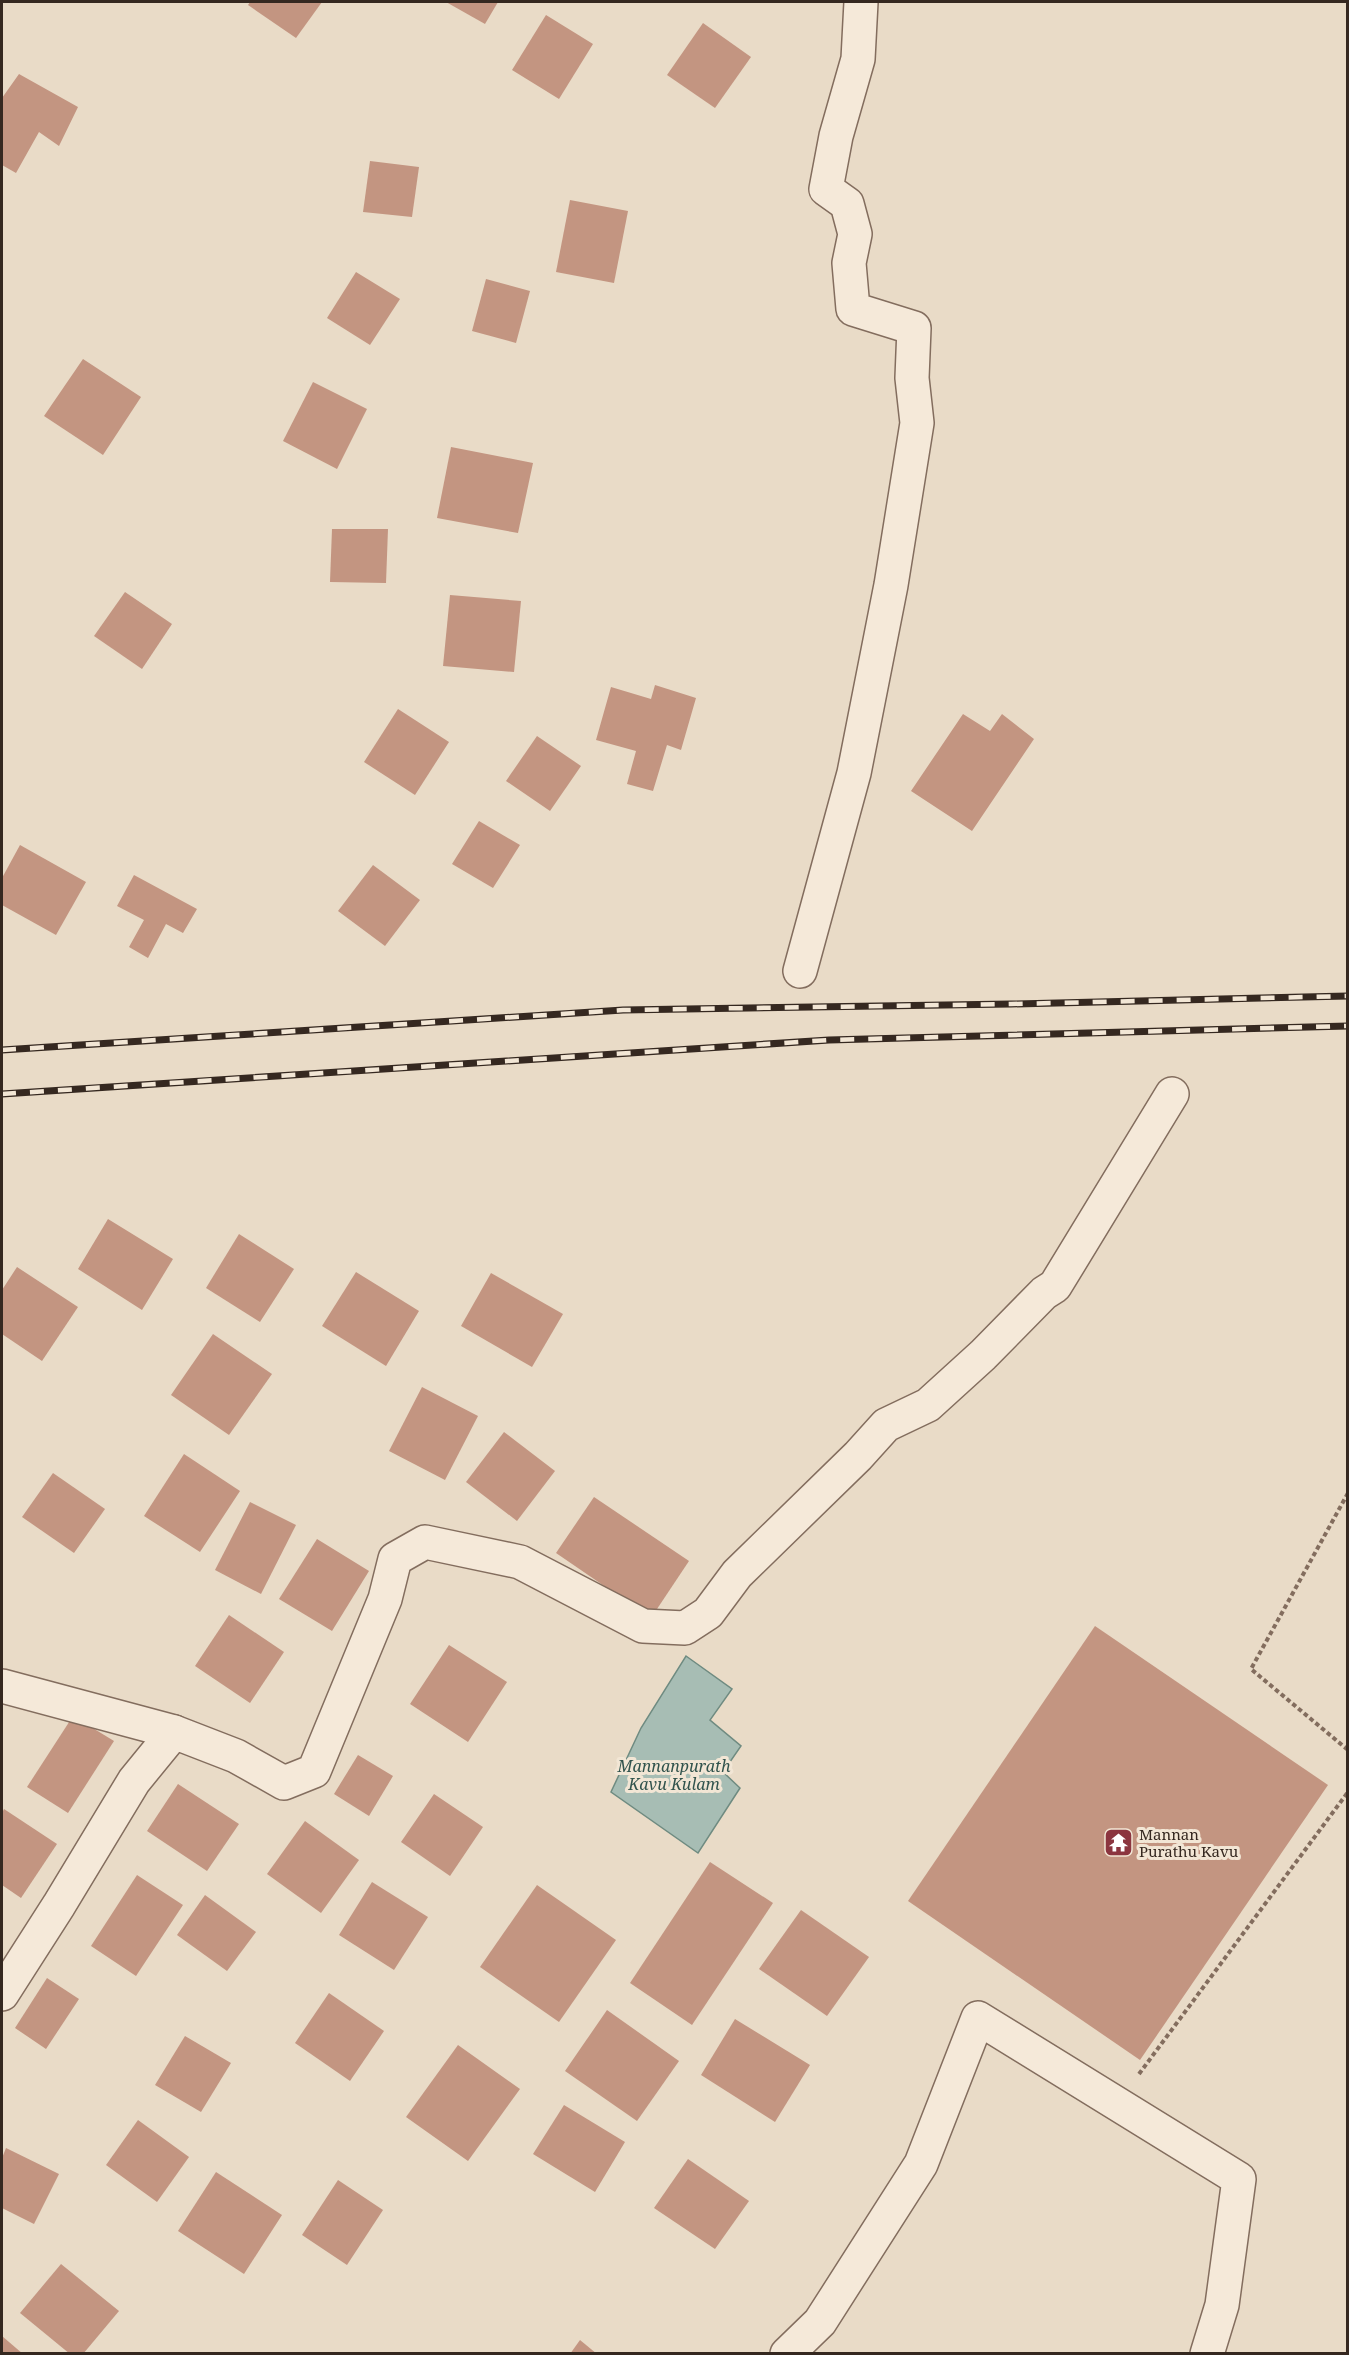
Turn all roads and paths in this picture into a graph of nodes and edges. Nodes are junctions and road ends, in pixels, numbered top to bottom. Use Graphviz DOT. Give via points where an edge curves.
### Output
graph roads {
  1 [pos="861,2"];
  2 [pos="800,971"];
  3 [pos="1172,1094"];
  4 [pos="1347,1493"];
  5 [pos="2,1686"];
  6 [pos="174,1732"];
  7 [pos="1347,1750"];
  8 [pos="1347,1792"];
  9 [pos="2,1994"];
  10 [pos="1117,2104"];
  11 [pos="787,2354"];
  12 [pos="1207,2354"];
  1 -- 2 [label="street" via="858,59 826,189 847,204 855,234 849,263 853,309 914,328 912,378 917,423 891,585 854,773"];
  3 -- 6 [label="street" via="1055,1286 928,1405 886,1425 737,1574 708,1613 693,1623 685,1628 643,1626 520,1562 425,1542 395,1559 385,1599 314,1771 284,1783 236,1756"];
  4 -- 7 [label="path" via="1251,1669"];
  5 -- 6 [label="street"];
  6 -- 9 [label="street" via="134,1780"];
  8 -- 10 [label="path"];
  10 -- 11 [label="street" via="978,2018 921,2164 820,2322"];
  10 -- 12 [label="street" via="1239,2179 1222,2305"];
}
